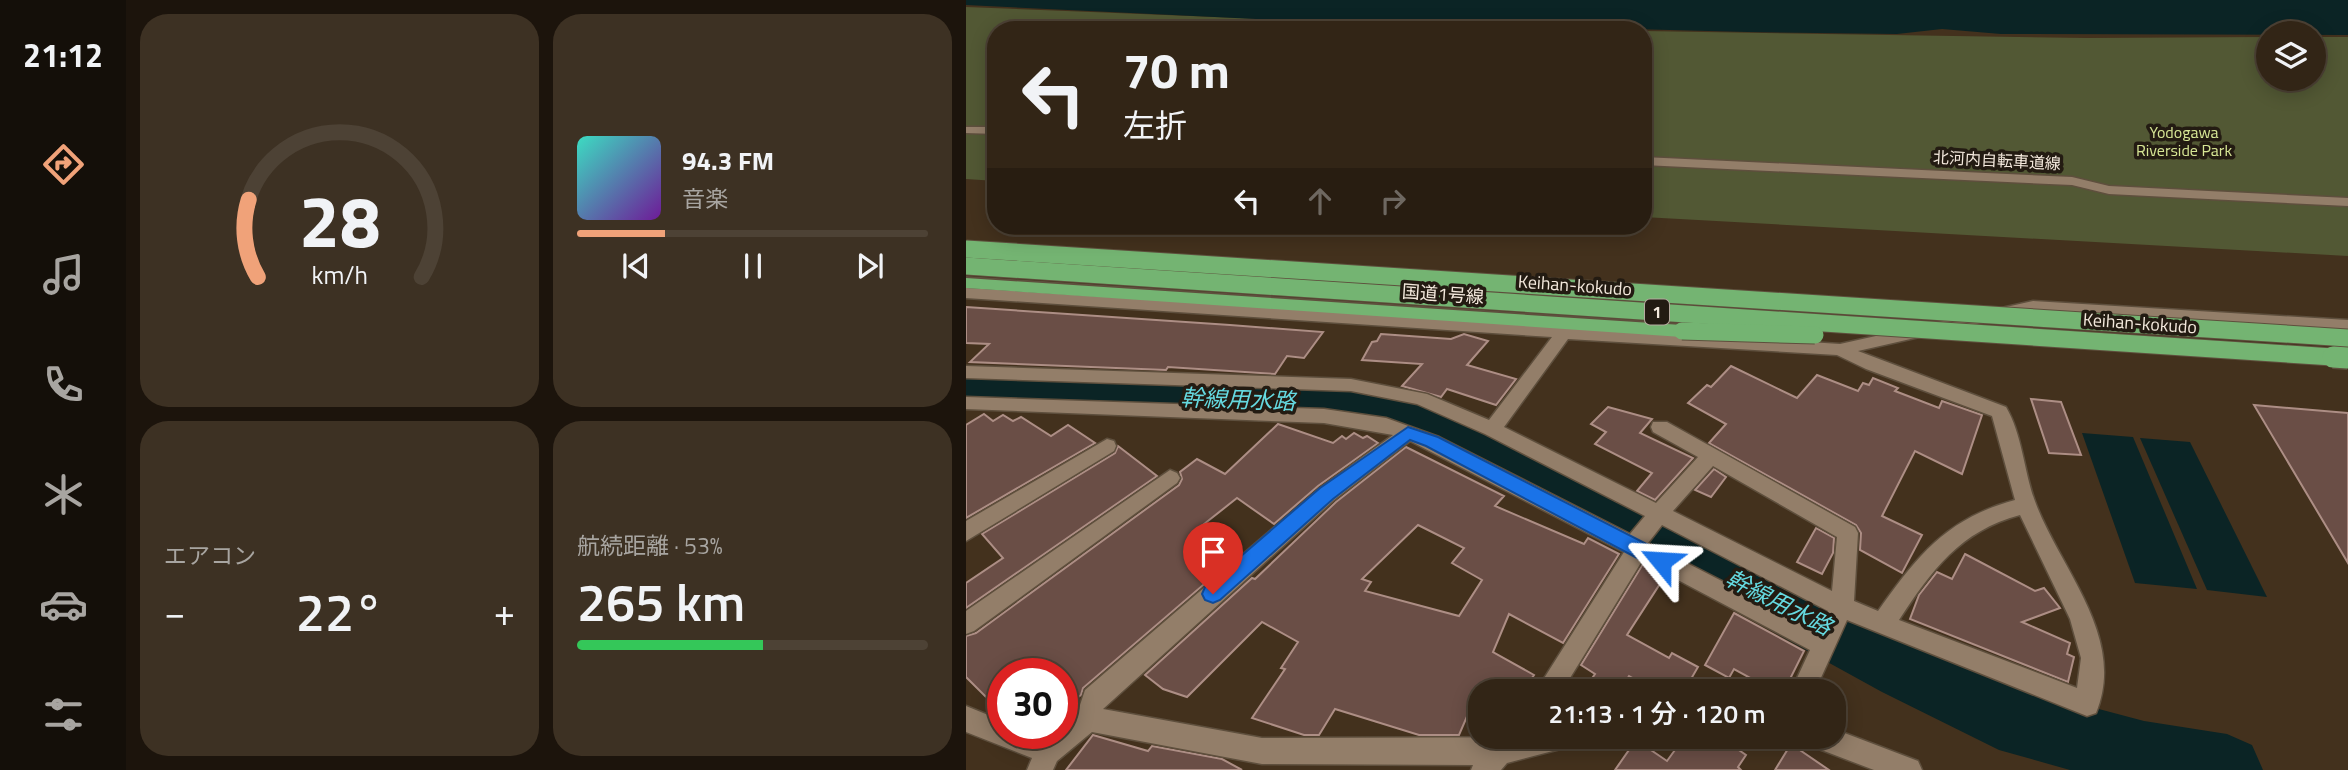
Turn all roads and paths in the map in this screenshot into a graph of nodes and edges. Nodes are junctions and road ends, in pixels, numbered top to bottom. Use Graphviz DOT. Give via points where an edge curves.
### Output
graph roads {
  1 [pos="966,130"];
  2 [pos="987,131"];
  3 [pos="1652,161"];
  4 [pos="2348,202"];
  5 [pos="966,249"];
  6 [pos="966,266"];
  7 [pos="966,283"];
  8 [pos="966,293"];
  9 [pos="2348,326"];
  10 [pos="1564,333"];
  11 [pos="2002,334"];
  12 [pos="2348,338"];
  13 [pos="1840,350"];
  14 [pos="2348,358"];
  15 [pos="966,372"];
  16 [pos="966,403"];
  17 [pos="1660,427"];
  18 [pos="1492,429"];
  19 [pos="1408,433"];
  20 [pos="1107,446"];
  21 [pos="1711,456"];
  22 [pos="1170,478"];
  23 [pos="2026,505"];
  24 [pos="1657,516"];
  25 [pos="966,532"];
  26 [pos="1636,546"];
  27 [pos="1840,610"];
  28 [pos="966,624"];
  29 [pos="1883,624"];
  30 [pos="1825,643"];
  31 [pos="1555,679"];
  32 [pos="1808,679"];
  33 [pos="966,719"];
  34 [pos="1088,719"];
  35 [pos="1844,749"];
  36 [pos="1504,752"];
  37 [pos="1044,761"];
  38 [pos="1875,764"];
  39 [pos="1909,770"];
  1 -- 2 [label="street"];
  3 -- 4 [label="street, 北河内自転車道線" via="2072,181 2109,190"];
  5 -- 12 [label="highway, Keihan-kokudo / 1, bridge"];
  6 -- 11 [label="highway, Keihan-kokudo / 1, bridge"];
  7 -- 11 [label="highway, 国道1号線 / 1, bridge" via="1682,331"];
  8 -- 10 [label="street"];
  9 -- 13 [label="street" via="2033,306"];
  10 -- 13 [label="street"];
  10 -- 18 [label="street"];
  11 -- 14 [label="highway, Keihan-kokudo / 1, bridge"];
  13 -- 23 [label="street" via="2000,412"];
  15 -- 18 [label="street" via="1351,385 1421,398"];
  16 -- 19 [label="street" via="1324,416"];
  17 -- 21 [label="street"];
  18 -- 24 [label="street"];
  19 -- 26 [label="street"];
  19 -- 34 [label="street" via="1327,494 1094,698"];
  20 -- 25 [label="street"];
  21 -- 24 [label="street"];
  21 -- 27 [label="street" via="1848,533"];
  22 -- 28 [label="street"];
  23 -- 29 [label="street" via="1983,519 1945,543 1919,570"];
  23 -- 29 [label="street" via="2081,618 2093,658 2087,704"];
  24 -- 26 [label="street"];
  24 -- 27 [label="street"];
  26 -- 30 [label="street"];
  26 -- 31 [label="street"];
  27 -- 29 [label="street"];
  27 -- 30 [label="street"];
  30 -- 32 [label="street"];
  33 -- 37 [label="street"];
  34 -- 36 [label="street" via="1262,751"];
  34 -- 37 [label="street"];
  35 -- 38 [label="street"];
  38 -- 39 [label="street"];
}
